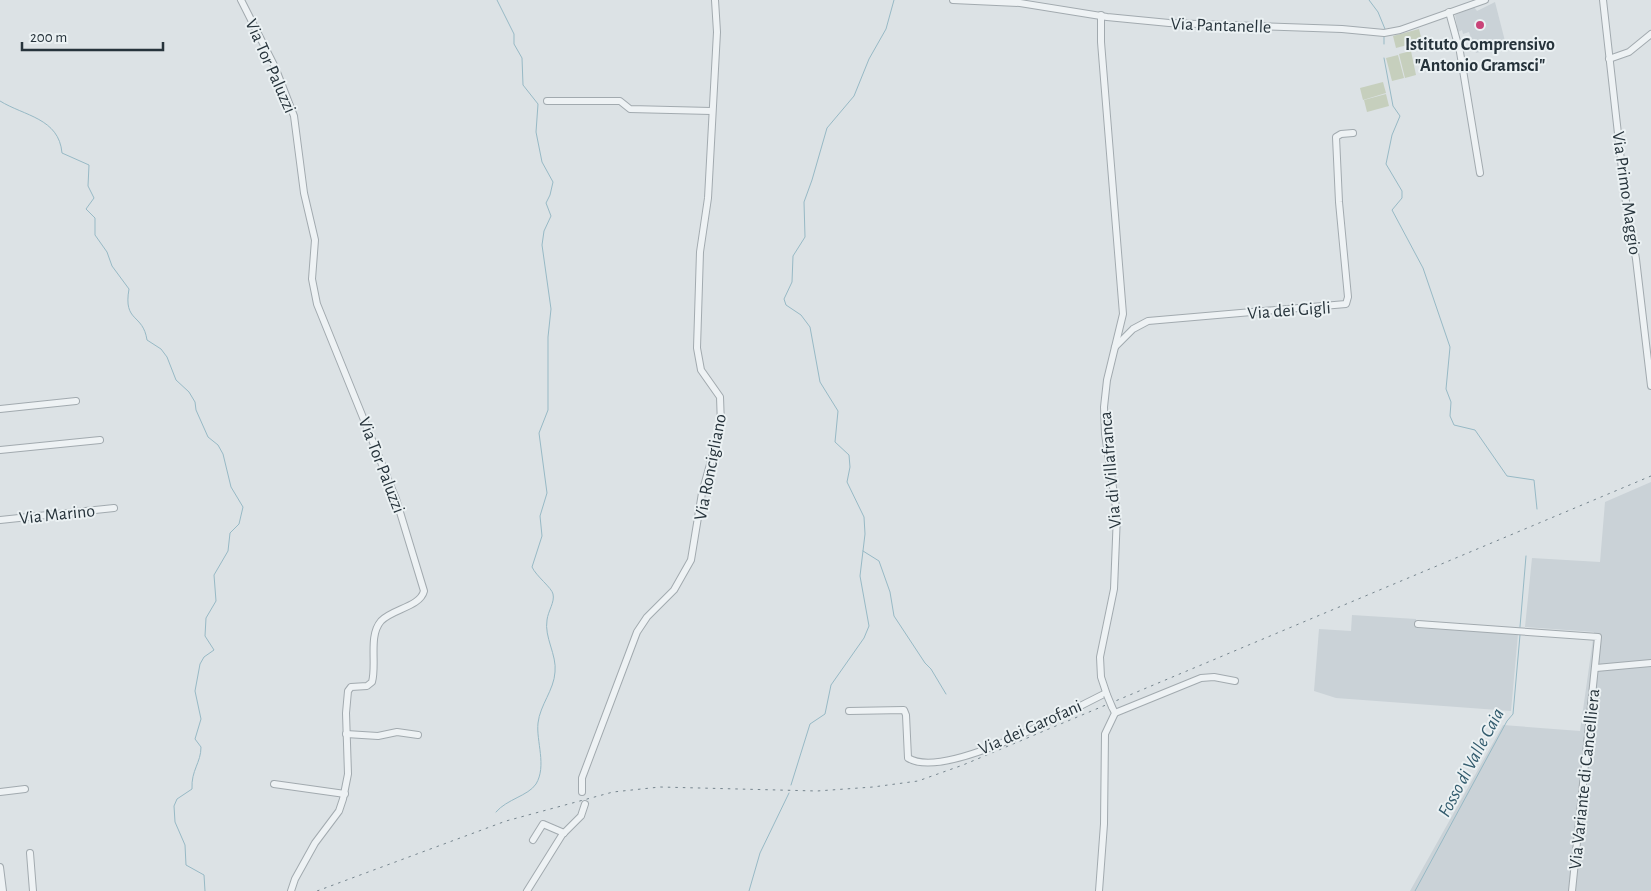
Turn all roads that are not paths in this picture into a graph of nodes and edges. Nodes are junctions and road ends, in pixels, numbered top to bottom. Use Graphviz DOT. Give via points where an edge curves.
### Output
graph roads {
  1 [pos="241,0"];
  2 [pos="715,0"];
  3 [pos="954,0"];
  4 [pos="1485,0"];
  5 [pos="1603,0"];
  6 [pos="1449,12"];
  7 [pos="1101,15"];
  8 [pos="1651,34"];
  9 [pos="1609,59"];
  10 [pos="547,101"];
  11 [pos="711,111"];
  12 [pos="1353,133"];
  13 [pos="1480,174"];
  14 [pos="1115,348"];
  15 [pos="1651,386"];
  16 [pos="76,402"];
  17 [pos="0,409"];
  18 [pos="100,440"];
  19 [pos="0,450"];
  20 [pos="114,508"];
  21 [pos="0,520"];
  22 [pos="1418,624"];
  23 [pos="1651,663"];
  24 [pos="1596,668"];
  25 [pos="1235,681"];
  26 [pos="1107,694"];
  27 [pos="1114,710"];
  28 [pos="850,711"];
  29 [pos="346,734"];
  30 [pos="418,734"];
  31 [pos="274,784"];
  32 [pos="25,790"];
  33 [pos="0,792"];
  34 [pos="582,792"];
  35 [pos="345,794"];
  36 [pos="585,804"];
  37 [pos="564,832"];
  38 [pos="534,840"];
  39 [pos="30,853"];
  40 [pos="0,867"];
  41 [pos="3,891"];
  42 [pos="32,891"];
  43 [pos="291,891"];
  44 [pos="527,891"];
  45 [pos="1099,891"];
  46 [pos="1572,891"];
  1 -- 29 [label="street, Via Tor Paluzzi" via="281,79 295,118 304,193 316,243 312,279 315,298 396,499 424,590 419,600 392,613 378,626 372,682 367,686 351,687 346,694"];
  2 -- 11 [label="street, Via Roncigliano" via="717,32"];
  3 -- 7 [label="street, Via Pantanelle" via="1020,3"];
  4 -- 6 [label="street, Via Pantanelle"];
  5 -- 9 [label="street, Via Primo Maggio"];
  6 -- 7 [label="street, Via Pantanelle" via="1384,33 1169,23"];
  6 -- 13 [label="street" via="1460,52"];
  7 -- 14 [label="street, Via di Villafranca" via="1123,312"];
  8 -- 9 [label="street" via="1629,52"];
  9 -- 15 [label="street, Via Primo Maggio"];
  10 -- 11 [label="street" via="620,101 630,110"];
  11 -- 34 [label="street, Via Roncigliano" via="708,202 700,252 697,348 701,370 720,397 721,425 702,493 691,560 674,590 637,632 582,778"];
  12 -- 14 [label="street, Via dei Gigli" via="1336,137 1346,304 1150,321 1136,327"];
  14 -- 26 [label="street, Via di Villafranca" via="1104,407 1117,510 1114,588 1100,657 1101,677"];
  16 -- 17 [label="street"];
  18 -- 19 [label="street"];
  20 -- 21 [label="street, Via Marino"];
  22 -- 24 [label="street, Via Variante di Cancelliera" via="1598,637"];
  23 -- 24 [label="street, Via Variante di Cancelliera"];
  24 -- 46 [label="street, Via Variante di Cancelliera"];
  25 -- 27 [label="street" via="1201,678"];
  26 -- 27 [label="street, Via di Villafranca, bridge"];
  26 -- 28 [label="street, Via dei Garofani" via="1007,742 942,760 917,761 907,757 904,710"];
  27 -- 45 [label="street" via="1105,734"];
  29 -- 30 [label="street"];
  29 -- 35 [label="street, Via Tor Paluzzi" via="348,770"];
  31 -- 35 [label="street"];
  32 -- 33 [label="street"];
  35 -- 43 [label="street, Via Tor Paluzzi" via="340,809 315,844"];
  36 -- 37 [label="street" via="581,816"];
  37 -- 38 [label="street" via="543,824"];
  37 -- 44 [label="street"];
  39 -- 42 [label="street"];
  40 -- 41 [label="street"];
}
